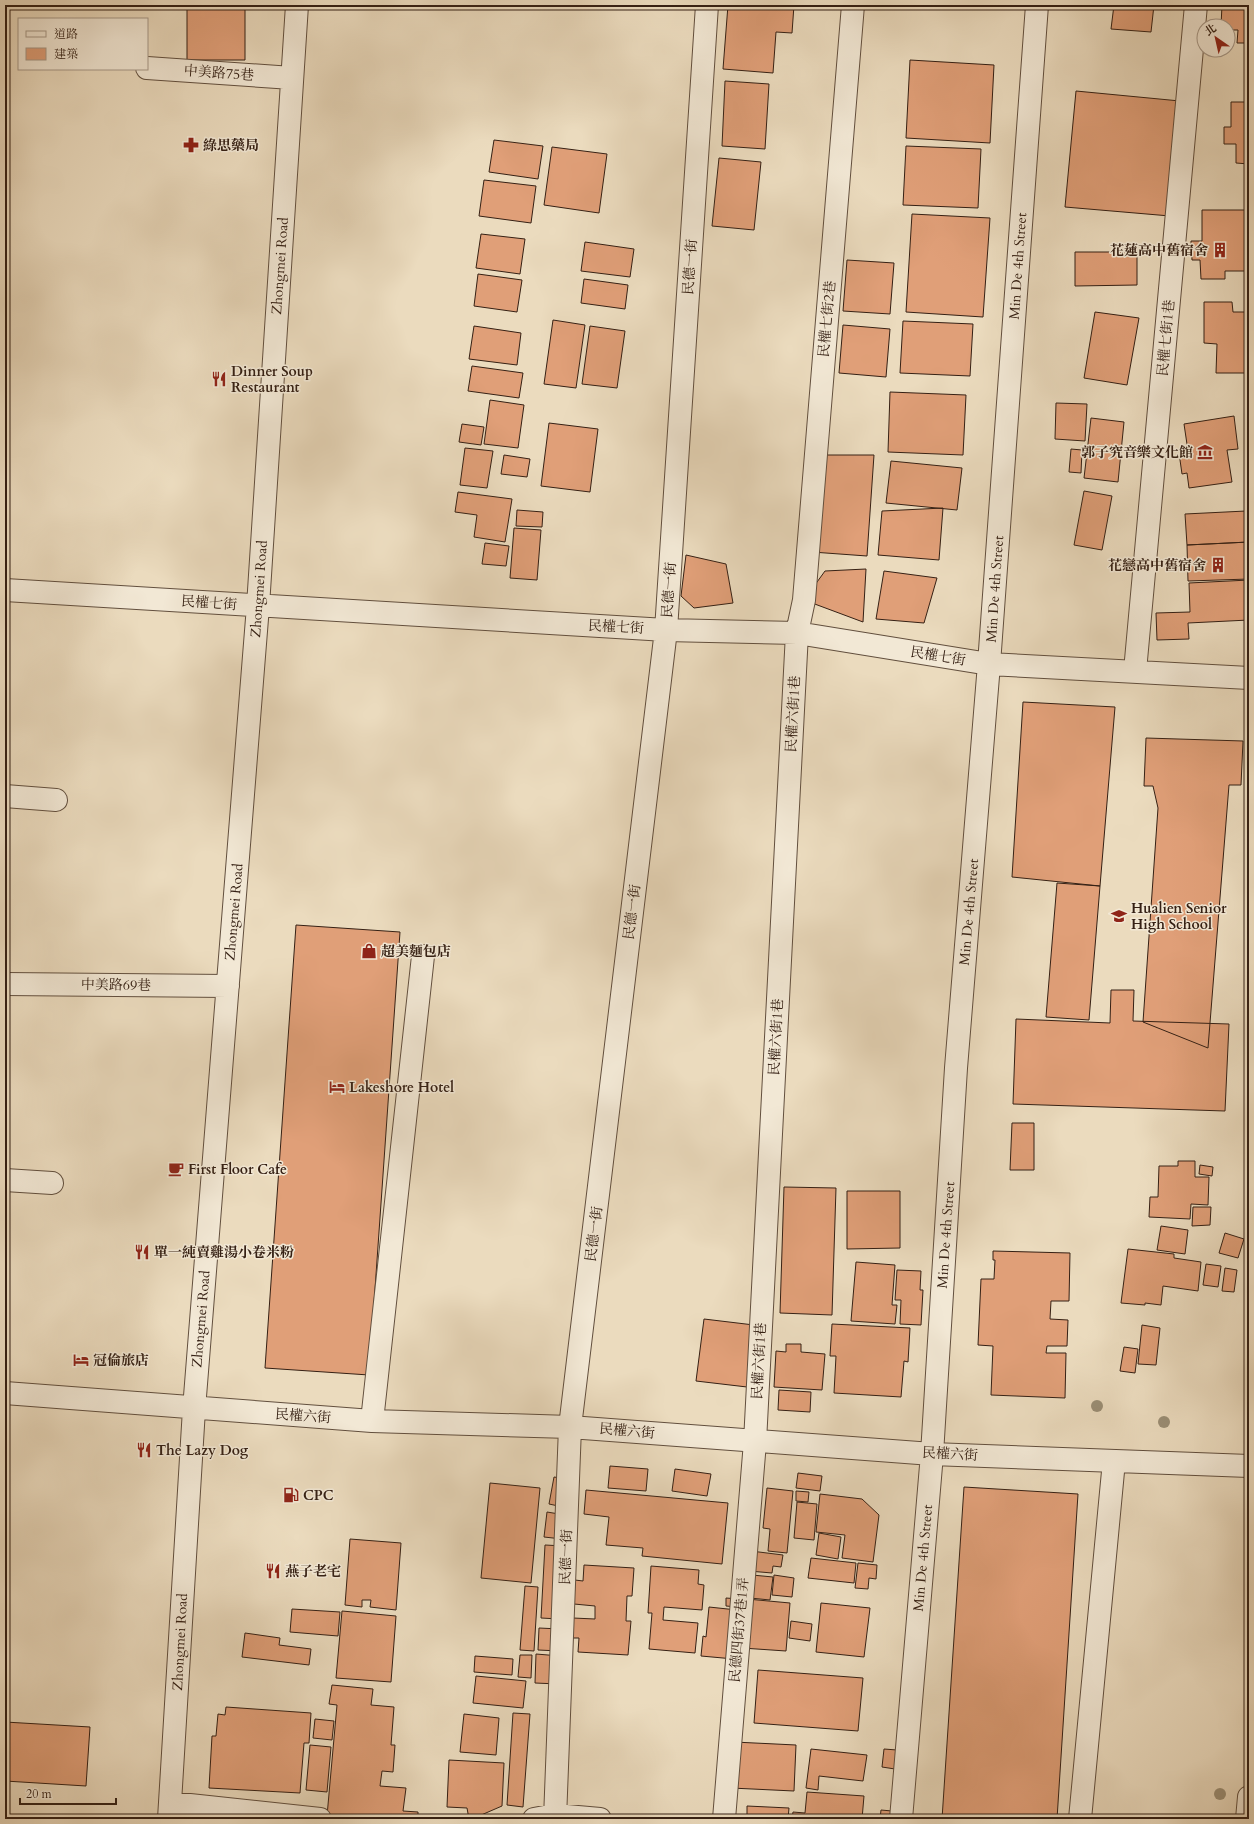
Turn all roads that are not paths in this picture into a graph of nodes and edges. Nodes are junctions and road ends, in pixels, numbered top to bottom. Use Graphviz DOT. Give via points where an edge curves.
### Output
graph roads {
  1 [pos="297,5"];
  2 [pos="707,5"];
  3 [pos="853,5"];
  4 [pos="1037,5"];
  5 [pos="1196,5"];
  6 [pos="148,68"];
  7 [pos="292,78"];
  8 [pos="5,590"];
  9 [pos="258,606"];
  10 [pos="666,630"];
  11 [pos="797,633"];
  12 [pos="990,664"];
  13 [pos="1135,671"];
  14 [pos="1249,678"];
  15 [pos="5,796"];
  16 [pos="56,800"];
  17 [pos="423,956"];
  18 [pos="5,984"];
  19 [pos="228,986"];
  20 [pos="5,1180"];
  21 [pos="52,1183"];
  22 [pos="5,1393"];
  23 [pos="194,1409"];
  24 [pos="372,1421"];
  25 [pos="570,1427"];
  26 [pos="755,1442"];
  27 [pos="932,1454"];
  28 [pos="1114,1461"];
  29 [pos="1249,1466"];
  30 [pos="1249,1797"];
  31 [pos="170,1811"];
  32 [pos="548,1818"];
  33 [pos="320,1819"];
  34 [pos="600,1819"];
  35 [pos="724,1819"];
  36 [pos="901,1819"];
  37 [pos="1080,1819"];
  38 [pos="1247,1819"];
  1 -- 7 [label="street, Zhongmei Road"];
  2 -- 10 [label="street, 民德一街"];
  3 -- 11 [label="street, 民權七街2巷" via="804,600"];
  4 -- 12 [label="street, Min De 4th Street"];
  5 -- 13 [label="street, 民權七街1巷"];
  6 -- 7 [label="street, 中美路75巷"];
  7 -- 9 [label="street, Zhongmei Road"];
  8 -- 9 [label="street, 民權七街"];
  9 -- 10 [label="street, 民權七街"];
  9 -- 19 [label="street, Zhongmei Road"];
  10 -- 11 [label="street, 民權七街"];
  10 -- 25 [label="street, 民德一街"];
  11 -- 12 [label="street, 民權七街"];
  11 -- 26 [label="street, 民權六街1巷"];
  12 -- 13 [label="street, 民權七街"];
  12 -- 27 [label="street, Min De 4th Street" via="956,1068"];
  13 -- 14 [label="street, 民權七街"];
  15 -- 16 [label="street"];
  17 -- 24 [label="street"];
  18 -- 19 [label="street, 中美路69巷"];
  19 -- 23 [label="street, Zhongmei Road"];
  20 -- 21 [label="street"];
  22 -- 23 [label="street, 民權六街"];
  23 -- 24 [label="street, 民權六街"];
  23 -- 31 [label="street, Zhongmei Road"];
  24 -- 25 [label="street, 民權六街"];
  25 -- 26 [label="street, 民權六街"];
  25 -- 32 [label="street, 民德一街"];
  26 -- 27 [label="street, 民權六街"];
  26 -- 35 [label="street, 民德四街37巷1弄"];
  27 -- 28 [label="street, 民權六街"];
  27 -- 36 [label="street, Min De 4th Street"];
  28 -- 29 [label="street, 民權六街"];
  28 -- 37 [label="street"];
  30 -- 38 [label="street"];
  31 -- 33 [label="street"];
  32 -- 34 [label="street"];
}
